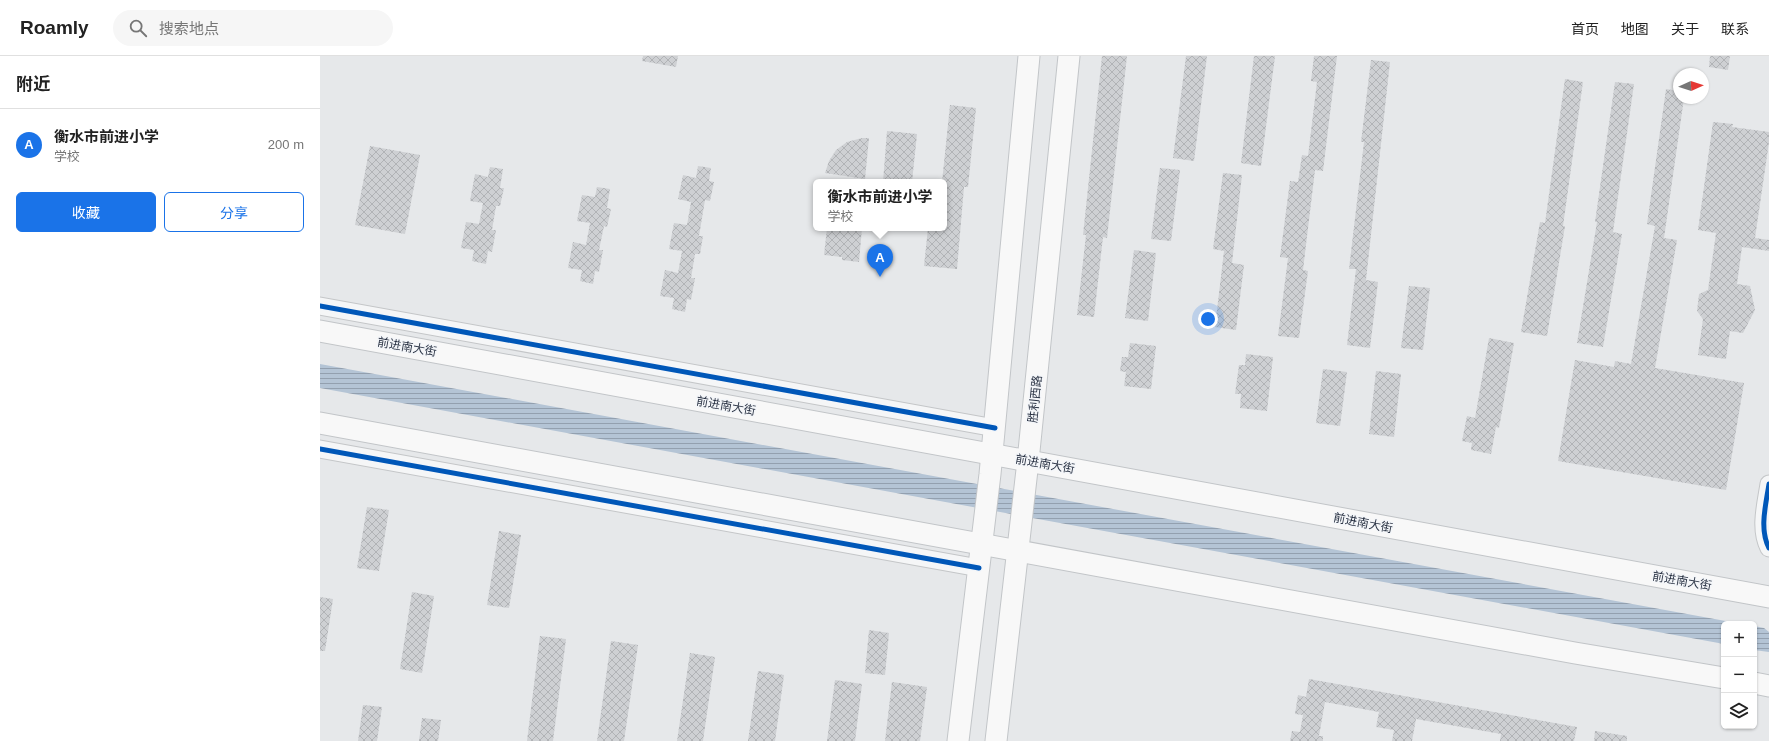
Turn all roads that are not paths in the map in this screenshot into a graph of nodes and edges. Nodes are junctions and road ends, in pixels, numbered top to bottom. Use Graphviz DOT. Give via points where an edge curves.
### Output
graph roads {
  1 [pos="1030,56"];
  2 [pos="1069,56"];
  3 [pos="320,306"];
  4 [pos="320,332"];
  5 [pos="320,424"];
  6 [pos="995,428"];
  7 [pos="320,449"];
  8 [pos="991,464"];
  9 [pos="1027,469"];
  10 [pos="1769,484"];
  11 [pos="982,544"];
  12 [pos="1769,548"];
  13 [pos="1018,551"];
  14 [pos="979,568"];
  15 [pos="1769,597"];
  16 [pos="1721,677"];
  17 [pos="1757,684"];
  18 [pos="1769,686"];
  19 [pos="958,741"];
  20 [pos="996,741"];
  1 -- 6 [label="main road"];
  2 -- 9 [label="main road, 胜利西路"];
  3 -- 6 [label="street"];
  4 -- 8 [label="main road, 前进南大街"];
  5 -- 11 [label="main road"];
  6 -- 8 [label="main road"];
  7 -- 14 [label="street"];
  8 -- 9 [label="main road, 前进南大街"];
  8 -- 11 [label="main road"];
  9 -- 13 [label="main road, 胜利西路"];
  9 -- 15 [label="main road, 前进南大街"];
  10 -- 12 [label="street" via="1764,526 1765,540"];
  11 -- 13 [label="main road"];
  11 -- 14 [label="main road"];
  13 -- 16 [label="main road"];
  13 -- 20 [label="main road, 胜利西路"];
  14 -- 19 [label="main road"];
  17 -- 18 [label="main road"];
}
